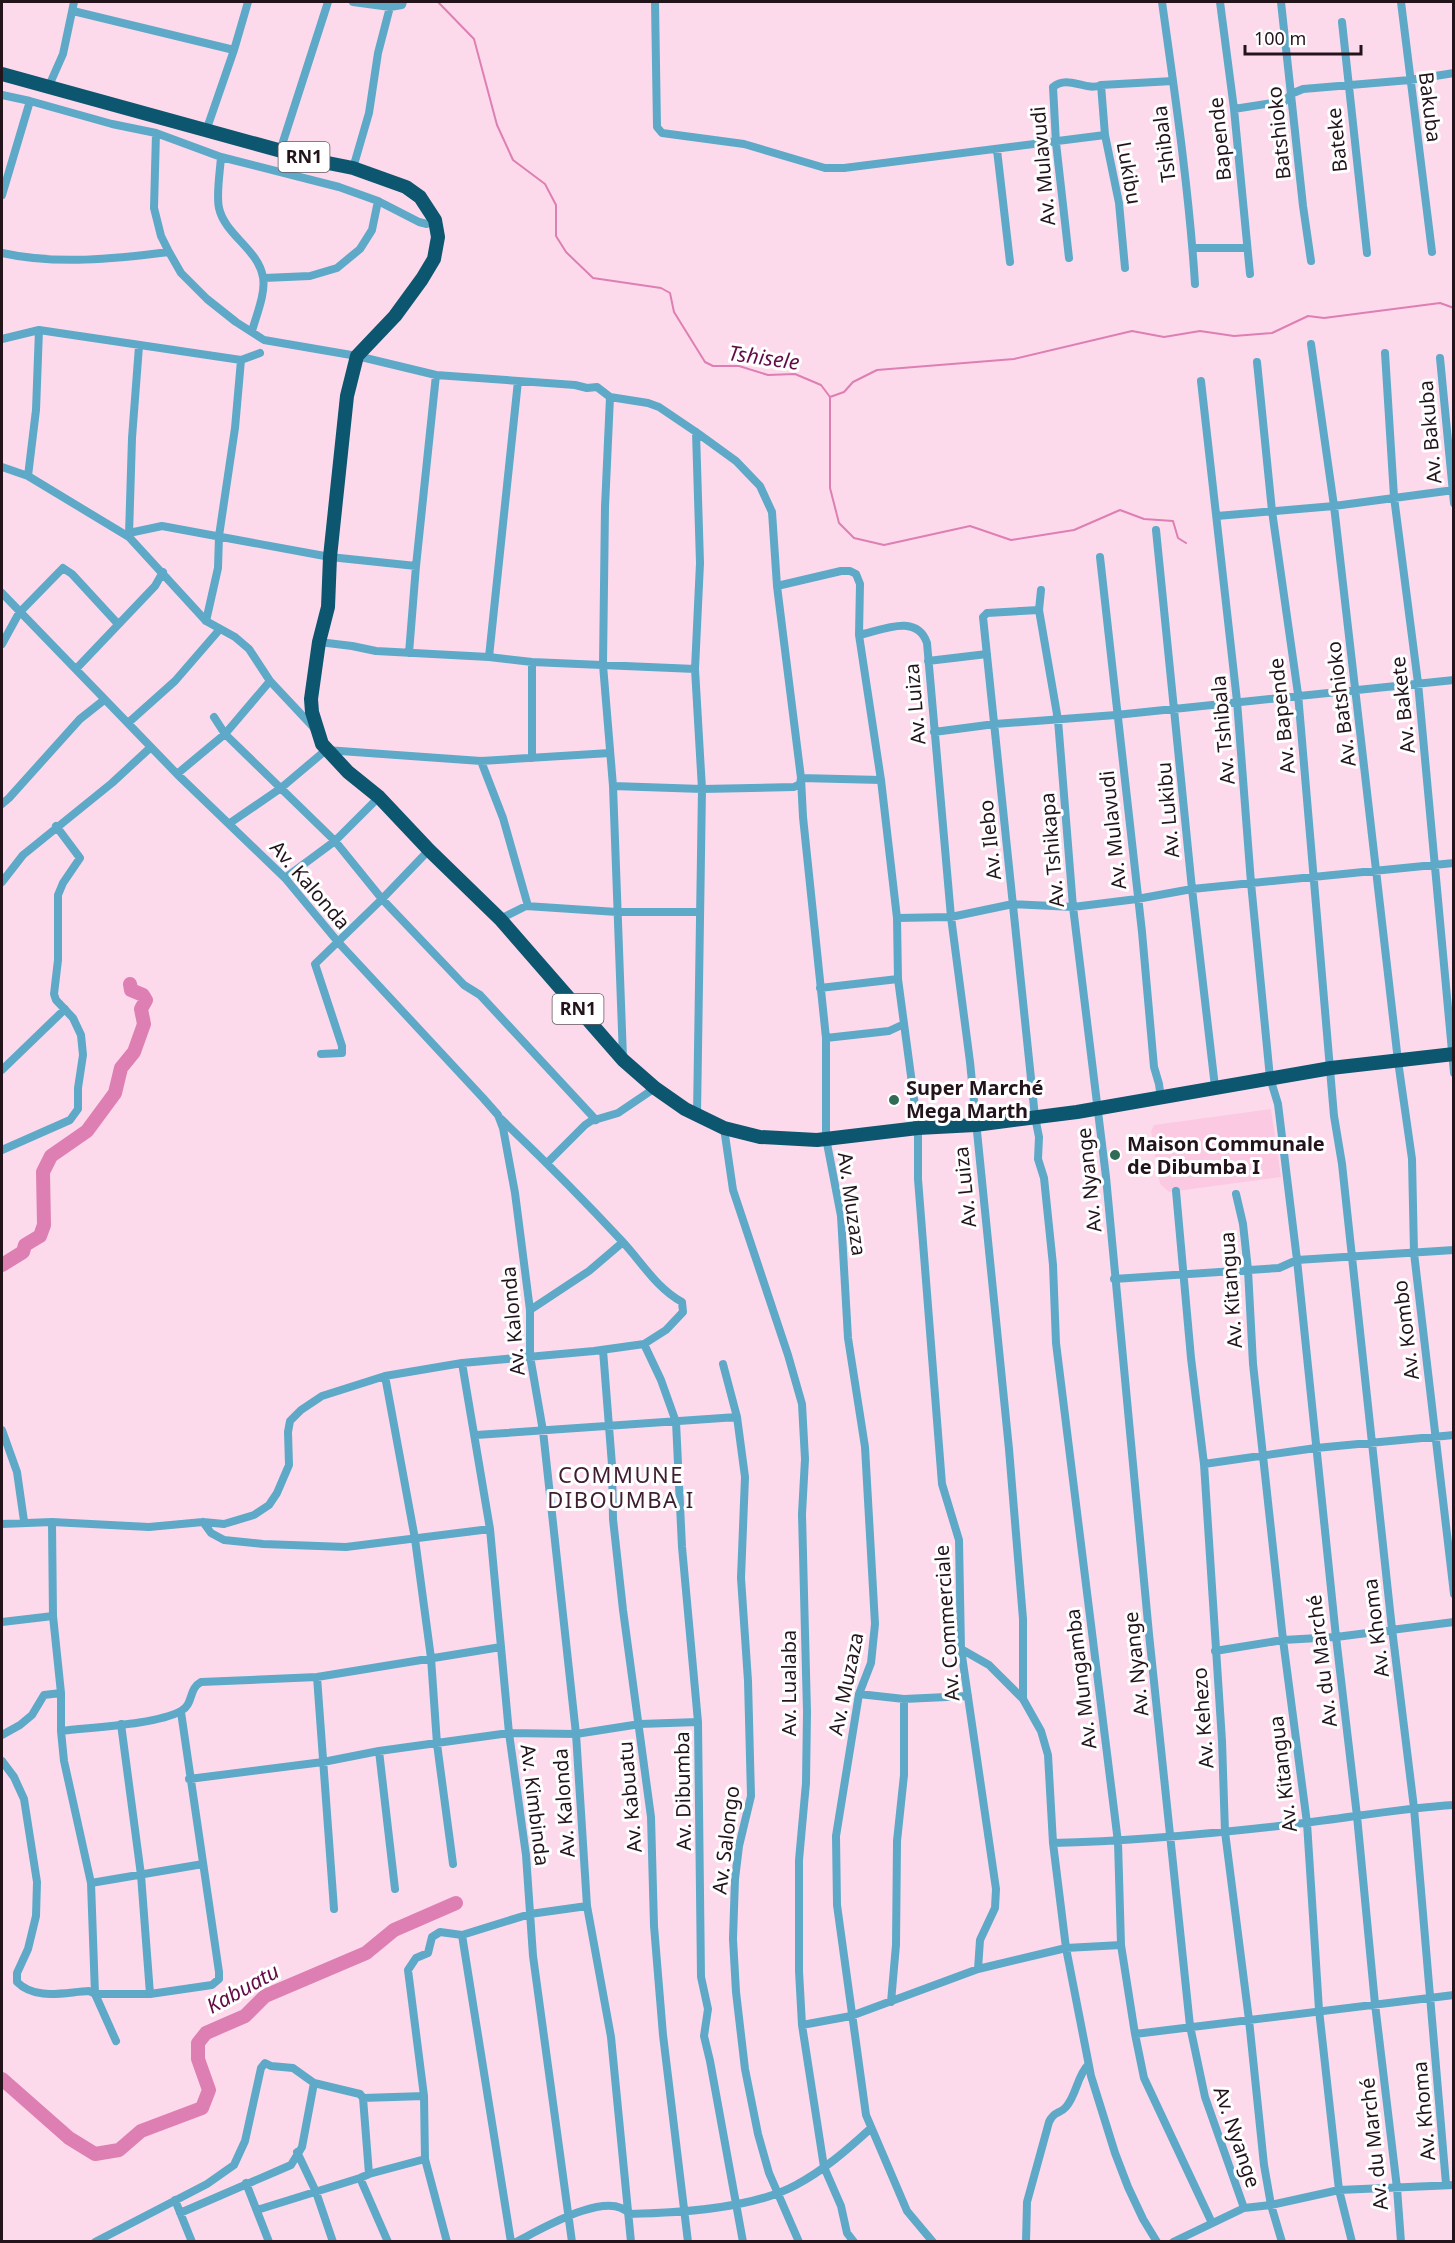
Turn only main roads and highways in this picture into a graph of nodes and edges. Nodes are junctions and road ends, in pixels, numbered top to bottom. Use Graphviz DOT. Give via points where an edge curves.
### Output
graph roads {
  1 [pos="2,74"];
  2 [pos="1452,1054"];
  1 -- 2 [label="highway, RN1" via="353,168 406,187 420,197 435,220 438,237 434,259 395,316 357,356 347,396 328,607 319,642 312,712 326,750 379,797 500,919 623,1060 679,1105 724,1128 760,1137 817,1140 1098,1109 1331,1068"];
}
